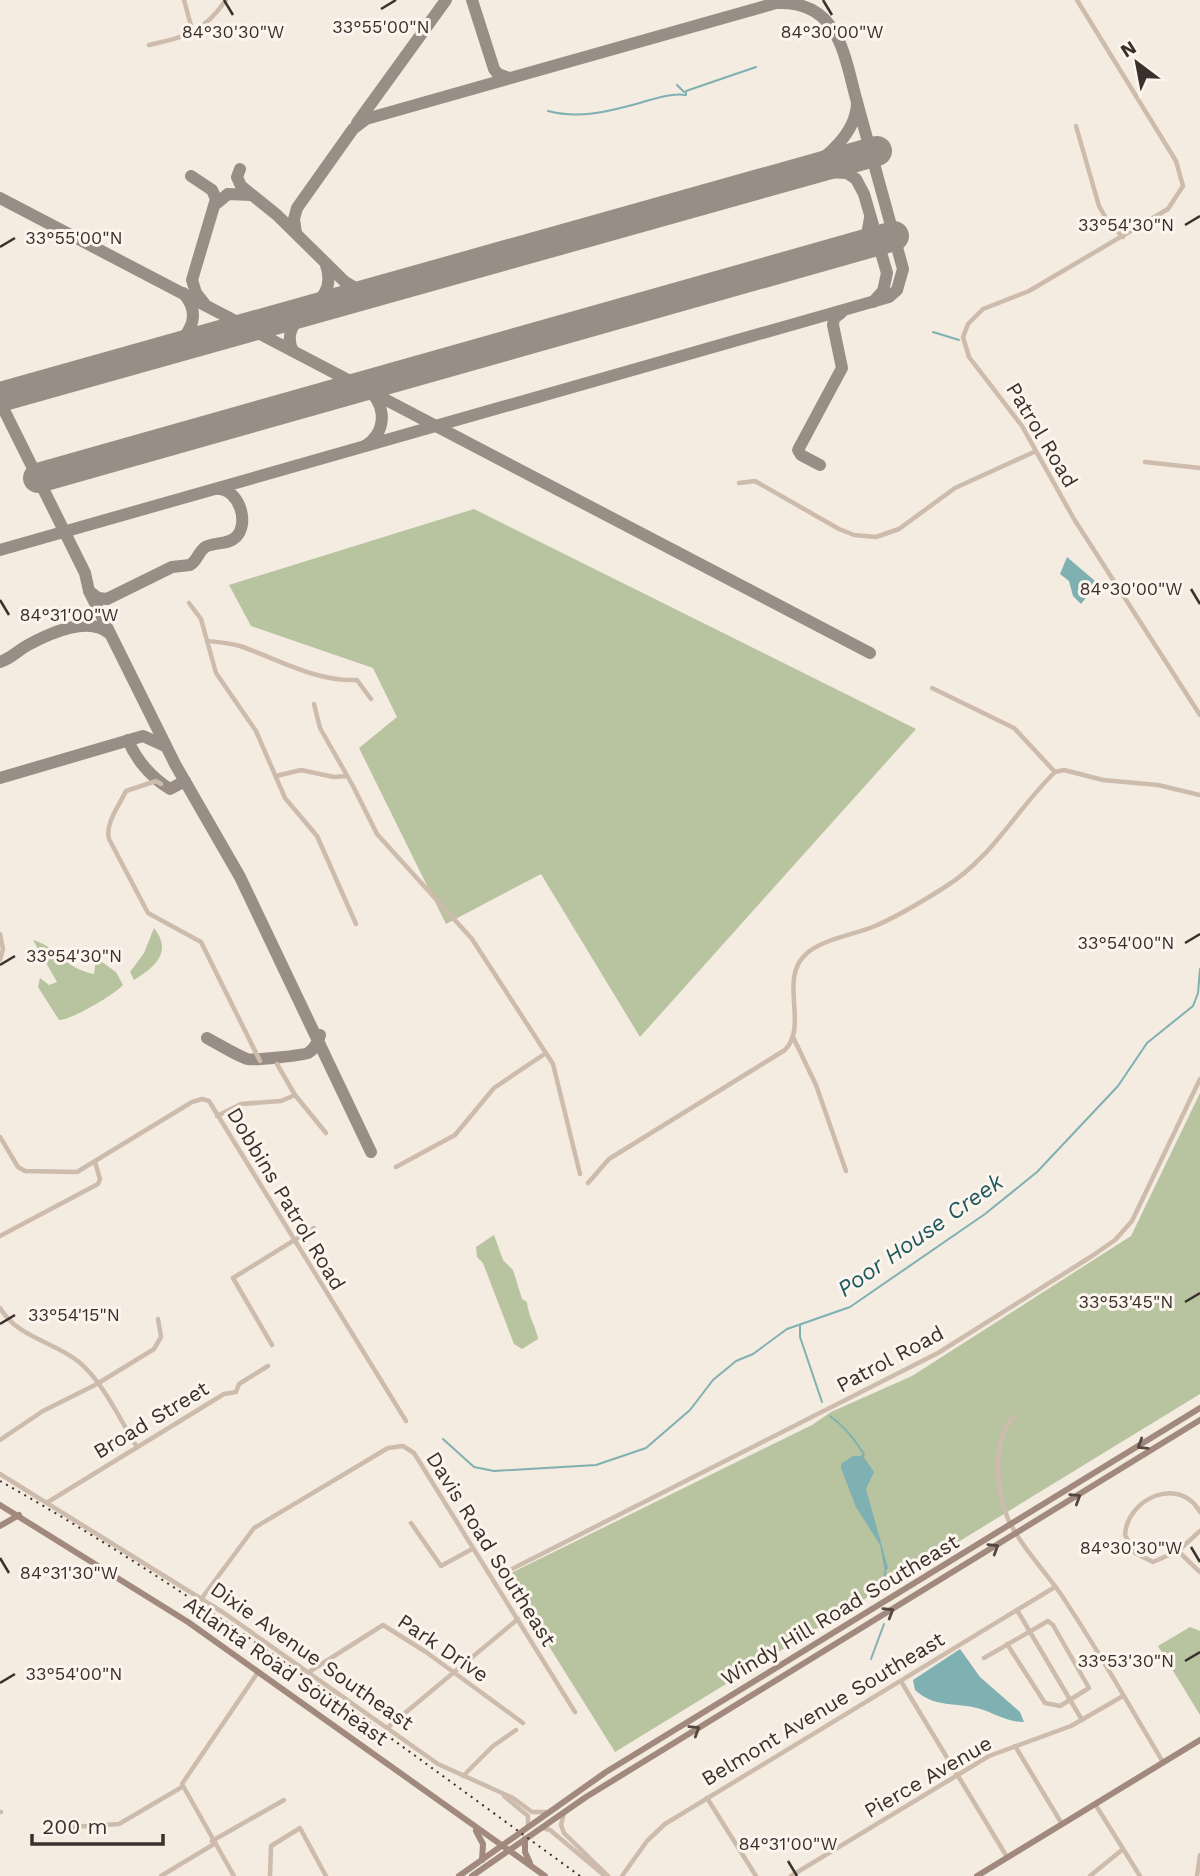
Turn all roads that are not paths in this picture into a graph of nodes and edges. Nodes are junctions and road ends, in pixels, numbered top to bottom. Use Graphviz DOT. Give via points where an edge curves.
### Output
graph roads {
  1 [pos="184,0"];
  2 [pos="226,0"];
  3 [pos="1077,0"];
  4 [pos="193,33"];
  5 [pos="149,45"];
  6 [pos="1076,127"];
  7 [pos="1123,237"];
  8 [pos="1034,452"];
  9 [pos="1145,462"];
  10 [pos="1200,468"];
  11 [pos="739,483"];
  12 [pos="189,603"];
  13 [pos="207,641"];
  14 [pos="932,688"];
  15 [pos="371,699"];
  16 [pos="314,704"];
  17 [pos="1200,715"];
  18 [pos="1055,772"];
  19 [pos="276,776"];
  20 [pos="347,776"];
  21 [pos="161,784"];
  22 [pos="1200,795"];
  23 [pos="356,924"];
  24 [pos="0,934"];
  25 [pos="0,960"];
  26 [pos="793,1037"];
  27 [pos="546,1053"];
  28 [pos="260,1061"];
  29 [pos="277,1064"];
  30 [pos="1200,1079"];
  31 [pos="295,1095"];
  32 [pos="217,1116"];
  33 [pos="326,1133"];
  34 [pos="0,1137"];
  35 [pos="95,1163"];
  36 [pos="396,1167"];
  37 [pos="846,1171"];
  38 [pos="580,1174"];
  39 [pos="588,1183"];
  40 [pos="314,1228"];
  41 [pos="0,1236"];
  42 [pos="293,1239"];
  43 [pos="0,1308"];
  44 [pos="158,1319"];
  45 [pos="272,1345"];
  46 [pos="268,1366"];
  47 [pos="97,1384"];
  48 [pos="1200,1408"];
  49 [pos="1013,1417"];
  50 [pos="1200,1420"];
  51 [pos="406,1421"];
  52 [pos="0,1440"];
  53 [pos="137,1447"];
  54 [pos="0,1474"];
  55 [pos="48,1502"];
  56 [pos="0,1504"];
  57 [pos="1200,1512"];
  58 [pos="19,1515"];
  59 [pos="411,1523"];
  60 [pos="0,1526"];
  61 [pos="1012,1526"];
  62 [pos="1200,1531"];
  63 [pos="1017,1534"];
  64 [pos="472,1549"];
  65 [pos="1178,1551"];
  66 [pos="506,1572"];
  67 [pos="1200,1572"];
  68 [pos="1055,1587"];
  69 [pos="202,1598"];
  70 [pos="1017,1610"];
  71 [pos="518,1619"];
  72 [pos="1029,1632"];
  73 [pos="1007,1644"];
  74 [pos="984,1658"];
  75 [pos="259,1671"];
  76 [pos="309,1672"];
  77 [pos="454,1672"];
  78 [pos="902,1683"];
  79 [pos="1122,1696"];
  80 [pos="1070,1700"];
  81 [pos="575,1713"];
  82 [pos="1082,1720"];
  83 [pos="523,1723"];
  84 [pos="387,1728"];
  85 [pos="516,1730"];
  86 [pos="1200,1740"];
  87 [pos="1015,1746"];
  88 [pos="1163,1762"];
  89 [pos="957,1775"];
  90 [pos="463,1776"];
  91 [pos="182,1787"];
  92 [pos="501,1793"];
  93 [pos="707,1798"];
  94 [pos="284,1800"];
  95 [pos="1094,1803"];
  96 [pos="565,1811"];
  97 [pos="548,1812"];
  98 [pos="1062,1824"];
  99 [pos="473,1826"];
  100 [pos="71,1827"];
  101 [pos="528,1827"];
  102 [pos="541,1828"];
  103 [pos="525,1839"];
  104 [pos="214,1842"];
  105 [pos="502,1847"];
  106 [pos="1123,1849"];
  107 [pos="509,1851"];
  108 [pos="1200,1856"];
  109 [pos="1007,1857"];
  110 [pos="482,1861"];
  111 [pos="531,1865"];
  112 [pos="267,1875"];
  113 [pos="161,1876"];
  114 [pos="234,1876"];
  115 [pos="326,1876"];
  116 [pos="459,1876"];
  117 [pos="466,1876"];
  118 [pos="475,1876"];
  119 [pos="545,1876"];
  120 [pos="606,1876"];
  121 [pos="622,1876"];
  122 [pos="756,1876"];
  123 [pos="791,1876"];
  124 [pos="977,1876"];
  125 [pos="1090,1876"];
  126 [pos="1140,1876"];
  127 [pos="1197,1876"];
  1 -- 4 [label="street"];
  2 -- 4 [label="street" via="213,19"];
  3 -- 7 [label="street, Patrol Road" via="1182,176 1180,194 1168,209"];
  4 -- 5 [label="street"];
  6 -- 7 [label="street" via="1099,206"];
  7 -- 8 [label="street, Patrol Road" via="1029,291 983,309 965,330 969,357 1022,426"];
  8 -- 11 [label="street" via="955,488 899,529 876,537 839,529 755,481"];
  8 -- 17 [label="street, Patrol Road"];
  9 -- 10 [label="street"];
  12 -- 13 [label="street" via="197,611"];
  13 -- 15 [label="street" via="238,646 337,680 357,680"];
  13 -- 19 [label="street" via="211,663 256,730"];
  14 -- 18 [label="street" via="1014,728"];
  16 -- 20 [label="street" via="320,728"];
  18 -- 22 [label="street"];
  18 -- 26 [label="street" via="985,857 968,871 877,926 801,959 795,978"];
  19 -- 20 [label="street" via="301,770"];
  19 -- 23 [label="street" via="285,797 317,836"];
  20 -- 27 [label="street" via="377,834 472,939"];
  21 -- 28 [label="street" via="156,781 126,791 107,832 109,839 148,913 201,942"];
  24 -- 25 [label="street" via="4,949"];
  26 -- 37 [label="street" via="816,1085"];
  26 -- 39 [label="street" via="777,1055 610,1159"];
  27 -- 36 [label="street" via="494,1088 455,1135"];
  27 -- 38 [label="street" via="556,1070"];
  29 -- 31 [label="street"];
  30 -- 66 [label="street, Patrol Road" via="1132,1221 1093,1256 938,1353"];
  31 -- 32 [label="street" via="281,1101 241,1104"];
  31 -- 33 [label="street"];
  32 -- 35 [label="street, Dobbins Patrol Road" via="209,1101 192,1102"];
  32 -- 42 [label="street, Dobbins Patrol Road"];
  34 -- 35 [label="street" via="25,1171 77,1172"];
  35 -- 41 [label="street" via="98,1184"];
  40 -- 42 [label="street"];
  42 -- 45 [label="street" via="233,1279"];
  42 -- 51 [label="street, Dobbins Patrol Road"];
  43 -- 47 [label="street" via="8,1322 65,1352"];
  44 -- 47 [label="street" via="158,1345"];
  46 -- 53 [label="street, Broad Street" via="239,1384 236,1392 224,1394"];
  47 -- 52 [label="street" via="43,1411"];
  47 -- 53 [label="street"];
  48 -- 61 [label="main road, Windy Hill Road Southeast, one-way"];
  49 -- 61 [label="street" via="997,1452"];
  63 -- 50 [label="main road, Windy Hill Road Southeast, one-way"];
  53 -- 55 [label="street, Broad Street"];
  54 -- 55 [label="street, Dixie Avenue Southeast"];
  55 -- 69 [label="street, Dixie Avenue Southeast"];
  56 -- 58 [label="main road, Atlanta Road Southeast"];
  57 -- 65 [label="street" via="1188,1496 1172,1493 1131,1511 1125,1535 1135,1553 1153,1562"];
  58 -- 60 [label="main road"];
  58 -- 75 [label="main road, Atlanta Road Southeast"];
  59 -- 64 [label="street" via="441,1566"];
  61 -- 63 [label="street"];
  61 -- 97 [label="main road, Windy Hill Road Southeast"];
  62 -- 65 [label="street"];
  63 -- 68 [label="street"];
  96 -- 63 [label="main road, Windy Hill Road Southeast, one-way"];
  64 -- 69 [label="street, Davis Road Southeast" via="414,1453 397,1446 254,1528"];
  64 -- 71 [label="street, Davis Road Southeast"];
  65 -- 67 [label="street"];
  68 -- 70 [label="street, Belmont Avenue Southeast"];
  68 -- 79 [label="street"];
  69 -- 76 [label="street, Dixie Avenue Southeast"];
  70 -- 72 [label="street"];
  70 -- 78 [label="street, Belmont Avenue Southeast"];
  71 -- 77 [label="street"];
  71 -- 81 [label="street, Davis Road Southeast"];
  72 -- 73 [label="street"];
  72 -- 80 [label="street"];
  72 -- 80 [label="street" via="1048,1621 1060,1637 1089,1688"];
  73 -- 74 [label="street"];
  73 -- 80 [label="street" via="1040,1700 1050,1706"];
  75 -- 91 [label="street"];
  75 -- 99 [label="main road, Atlanta Road Southeast"];
  76 -- 77 [label="street, Park Drive" via="383,1625"];
  76 -- 84 [label="street, Dixie Avenue Southeast"];
  77 -- 83 [label="street, Park Drive"];
  77 -- 84 [label="street"];
  78 -- 89 [label="street"];
  78 -- 93 [label="street, Belmont Avenue Southeast"];
  79 -- 82 [label="street, Pierce Avenue"];
  79 -- 88 [label="street"];
  80 -- 82 [label="street"];
  82 -- 87 [label="street, Pierce Avenue"];
  84 -- 90 [label="street, Dixie Avenue Southeast"];
  85 -- 90 [label="street"];
  86 -- 88 [label="main road"];
  87 -- 89 [label="street, Pierce Avenue"];
  87 -- 98 [label="street"];
  88 -- 95 [label="main road"];
  89 -- 109 [label="street"];
  89 -- 123 [label="street, Pierce Avenue"];
  90 -- 92 [label="street, Dixie Avenue Southeast"];
  91 -- 100 [label="street" via="119,1824"];
  91 -- 104 [label="street"];
  92 -- 97 [label="street, Dixie Avenue Southeast" via="532,1812"];
  92 -- 101 [label="street, Dixie Avenue Southeast" via="528,1816"];
  93 -- 121 [label="street, Belmont Avenue Southeast" via="657,1830"];
  93 -- 122 [label="street"];
  94 -- 104 [label="street"];
  95 -- 98 [label="main road"];
  95 -- 106 [label="street"];
  96 -- 102 [label="main road, Windy Hill Road Southeast"];
  96 -- 120 [label="street" via="564,1833"];
  97 -- 101 [label="main road, Windy Hill Road Southeast"];
  98 -- 109 [label="main road"];
  99 -- 105 [label="main road, Atlanta Road Southeast"];
  99 -- 110 [label="main road" via="483,1844"];
  101 -- 105 [label="main road, Windy Hill Road Southeast"];
  102 -- 103 [label="main road, Windy Hill Road Southeast"];
  102 -- 120 [label="street" via="550,1830"];
  103 -- 107 [label="main road, Windy Hill Road Southeast"];
  103 -- 111 [label="main road"];
  104 -- 113 [label="street"];
  104 -- 114 [label="street"];
  105 -- 107 [label="main road, Atlanta Road Southeast"];
  105 -- 110 [label="main road, Windy Hill Road Southeast"];
  105 -- 117 [label="main road, Windy Hill Road Southeast"];
  106 -- 125 [label="street"];
  106 -- 126 [label="street"];
  107 -- 111 [label="main road, Atlanta Road Southeast"];
  107 -- 118 [label="main road, Windy Hill Road Southeast"];
  108 -- 127 [label="street"];
  109 -- 124 [label="main road"];
  110 -- 116 [label="main road, Windy Hill Road Southeast"];
  111 -- 119 [label="main road, Atlanta Road Southeast"];
  112 -- 115 [label="street" via="271,1846 300,1828"];
}
